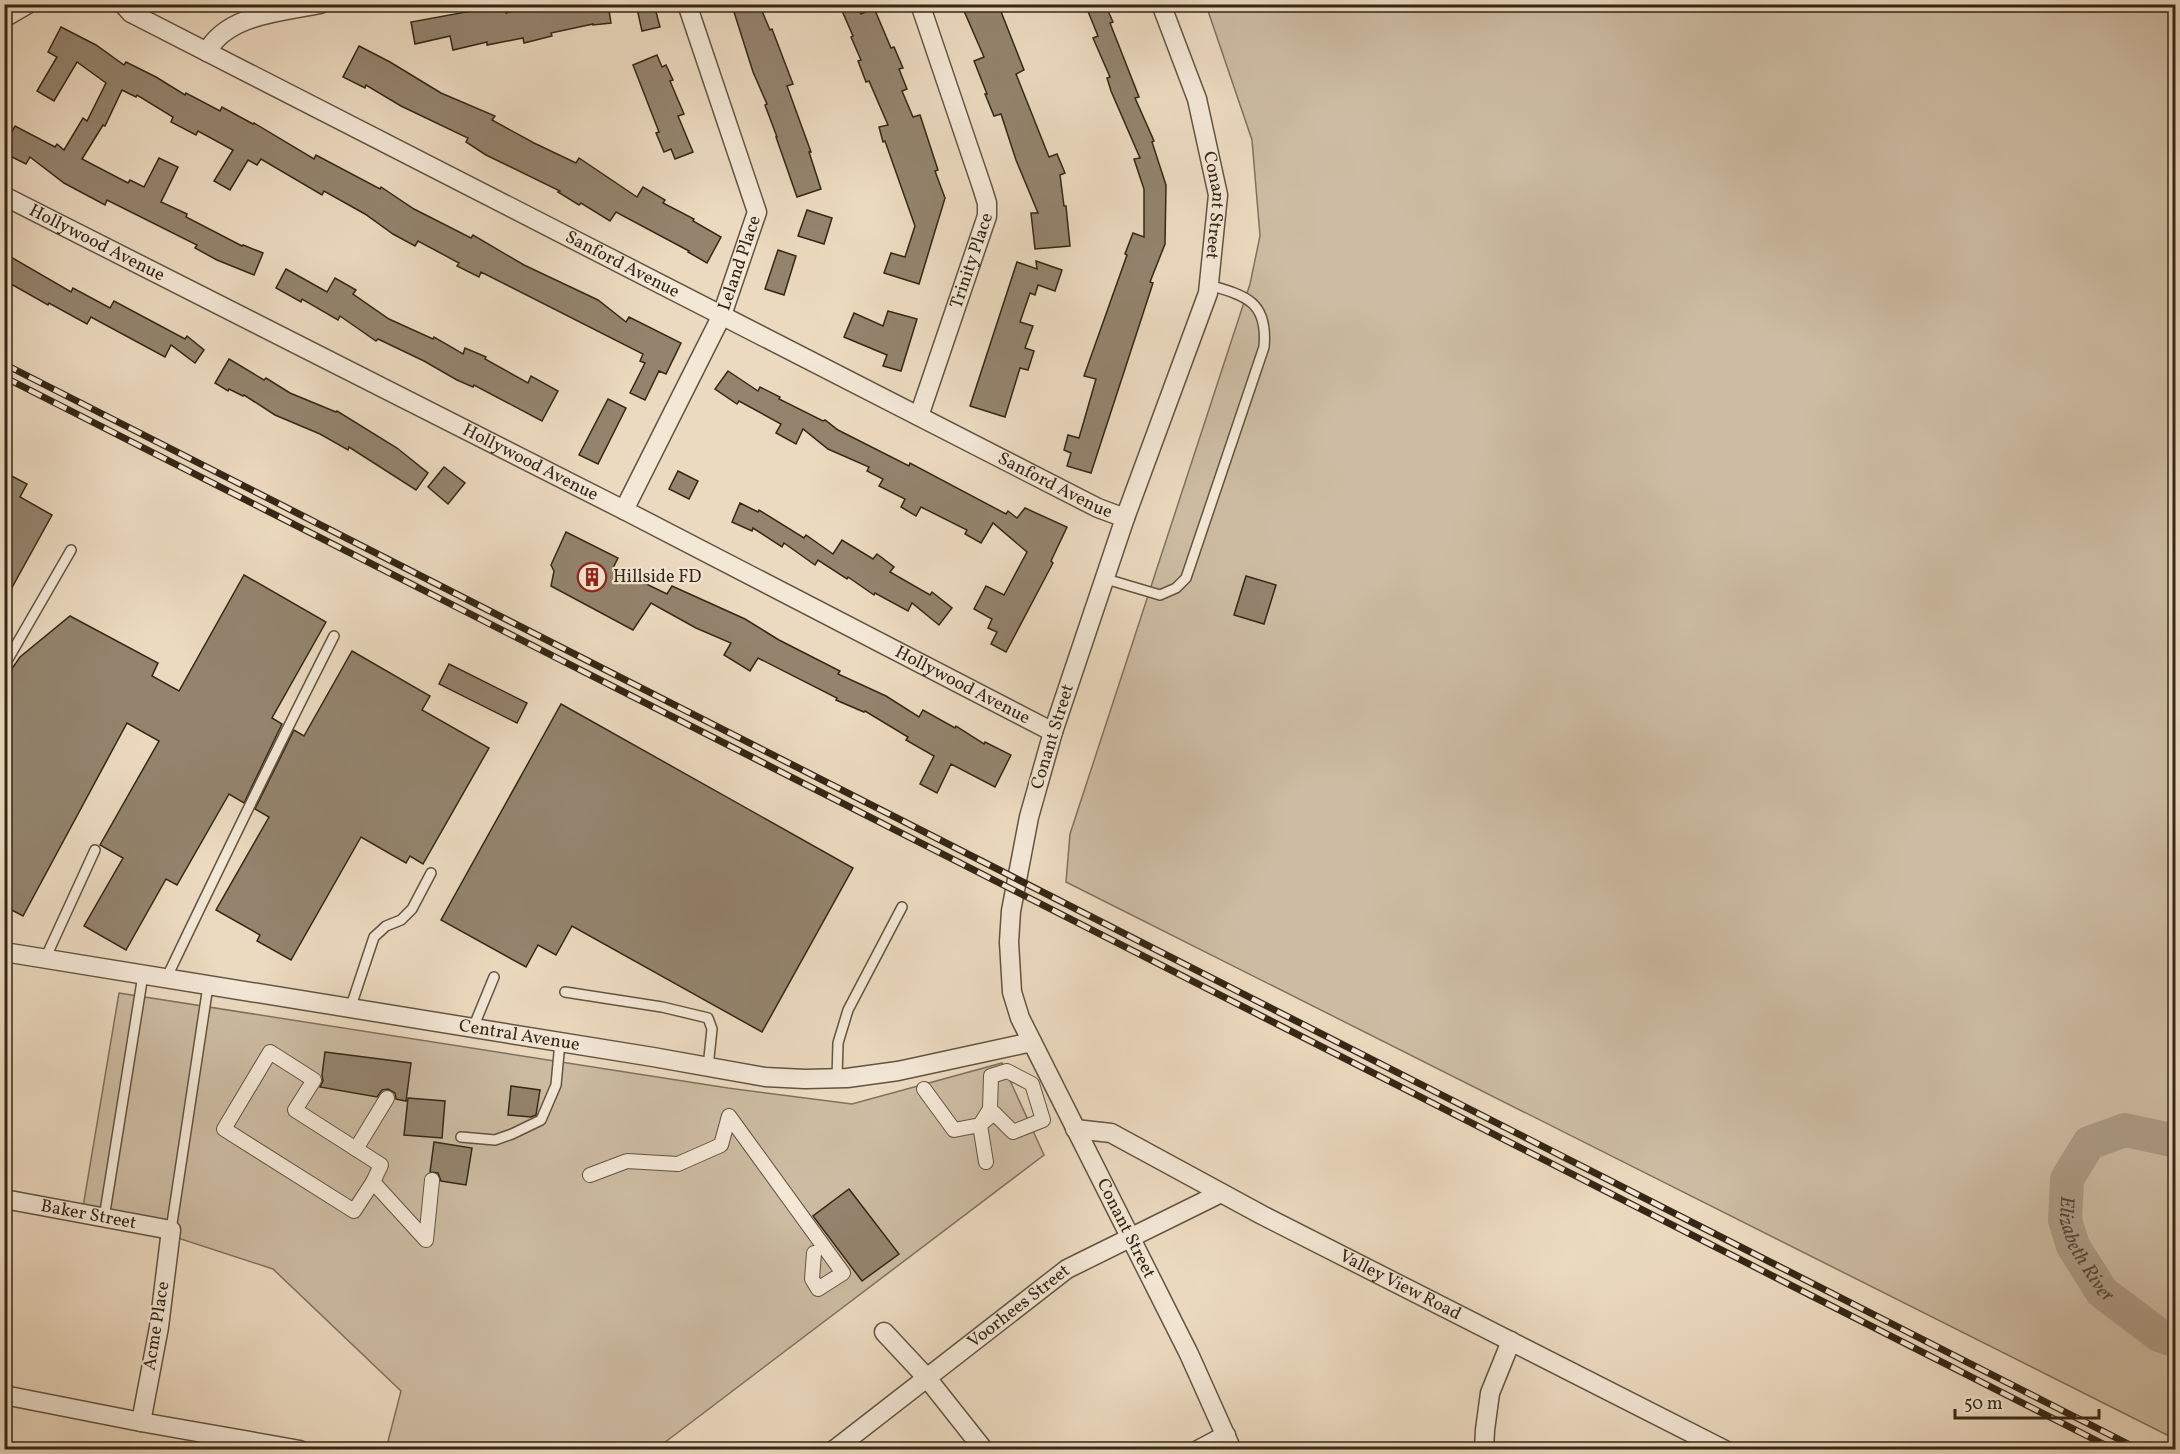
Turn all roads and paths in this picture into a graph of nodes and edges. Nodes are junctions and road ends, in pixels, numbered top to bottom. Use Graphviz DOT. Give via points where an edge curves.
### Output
graph roads {
  1 [pos="28,4"];
  2 [pos="123,4"];
  3 [pos="320,4"];
  4 [pos="687,4"];
  5 [pos="920,4"];
  6 [pos="1161,4"];
  7 [pos="4,18"];
  8 [pos="207,52"];
  9 [pos="4,196"];
  10 [pos="1209,285"];
  11 [pos="722,315"];
  12 [pos="919,416"];
  13 [pos="624,510"];
  14 [pos="1125,518"];
  15 [pos="71,550"];
  16 [pos="1106,579"];
  17 [pos="334,636"];
  18 [pos="4,666"];
  19 [pos="1053,732"];
  20 [pos="95,849"];
  21 [pos="431,873"];
  22 [pos="902,907"];
  23 [pos="4,952"];
  24 [pos="45,959"];
  25 [pos="143,975"];
  26 [pos="494,977"];
  27 [pos="166,978"];
  28 [pos="208,986"];
  29 [pos="565,992"];
  30 [pos="350,1009"];
  31 [pos="473,1028"];
  32 [pos="560,1042"];
  33 [pos="1032,1042"];
  34 [pos="708,1066"];
  35 [pos="837,1078"];
  36 [pos="924,1089"];
  37 [pos="387,1098"];
  38 [pos="980,1125"];
  39 [pos="1075,1129"];
  40 [pos="461,1137"];
  41 [pos="356,1149"];
  42 [pos="986,1162"];
  43 [pos="590,1175"];
  44 [pos="432,1180"];
  45 [pos="373,1182"];
  46 [pos="1221,1192"];
  47 [pos="4,1199"];
  48 [pos="104,1218"];
  49 [pos="171,1230"];
  50 [pos="1129,1238"];
  51 [pos="814,1253"];
  52 [pos="884,1332"];
  53 [pos="1511,1341"];
  54 [pos="927,1378"];
  55 [pos="4,1395"];
  56 [pos="141,1422"];
  57 [pos="1229,1442"];
  58 [pos="300,1449"];
  59 [pos="834,1449"];
  60 [pos="984,1449"];
  61 [pos="1198,1449"];
  62 [pos="1484,1449"];
  63 [pos="1725,1449"];
  1 -- 7 [label="street"];
  2 -- 8 [label="street, Sanford Avenue" via="131,14"];
  3 -- 8 [label="street" via="236,25 217,38"];
  4 -- 11 [label="street, Leland Place" via="757,212"];
  5 -- 12 [label="street, Trinity Place" via="987,203 987,216"];
  6 -- 10 [label="street, Conant Street" via="1197,99 1218,195"];
  8 -- 11 [label="street, Sanford Avenue"];
  9 -- 13 [label="street, Hollywood Avenue"];
  10 -- 14 [label="street, Conant Street"];
  10 -- 16 [label="lane" via="1238,294 1261,313 1264,347 1186,578 1160,595"];
  11 -- 12 [label="street, Sanford Avenue"];
  11 -- 13 [label="street, Leland Place"];
  12 -- 14 [label="street, Sanford Avenue" via="1098,508"];
  13 -- 19 [label="street, Hollywood Avenue"];
  14 -- 16 [label="street, Conant Street"];
  15 -- 18 [label="lane"];
  16 -- 19 [label="street, Conant Street"];
  17 -- 27 [label="lane"];
  19 -- 33 [label="street, Conant Street" via="1029,817 1011,910 1012,992"];
  20 -- 24 [label="lane"];
  21 -- 30 [label="lane" via="412,909 374,937"];
  22 -- 35 [label="lane" via="848,1010 838,1043"];
  23 -- 24 [label="street, Central Avenue"];
  24 -- 25 [label="street, Central Avenue"];
  25 -- 27 [label="street, Central Avenue"];
  25 -- 48 [label="lane"];
  26 -- 31 [label="lane"];
  27 -- 28 [label="street, Central Avenue"];
  28 -- 30 [label="street, Central Avenue"];
  28 -- 49 [label="lane"];
  29 -- 34 [label="lane" via="708,1018 712,1029"];
  30 -- 31 [label="street, Central Avenue"];
  31 -- 32 [label="street, Central Avenue"];
  32 -- 34 [label="street, Central Avenue"];
  32 -- 40 [label="lane" via="556,1085 541,1120 495,1140"];
  33 -- 35 [label="street, Central Avenue" via="898,1071"];
  33 -- 39 [label="street, Conant Street"];
  34 -- 35 [label="street, Central Avenue" via="765,1077"];
  36 -- 38 [label="street" via="954,1130"];
  37 -- 41 [label="street"];
  38 -- 38 [label="street" via="990,1109 991,1076 1007,1071 1032,1084 1043,1120 1013,1132 994,1113"];
  38 -- 42 [label="street"];
  39 -- 46 [label="street, Valley View Road" via="1111,1133"];
  39 -- 50 [label="street, Conant Street"];
  41 -- 45 [label="street" via="381,1165"];
  41 -- 45 [label="street" via="295,1110 314,1080 270,1052 224,1129 354,1211"];
  43 -- 51 [label="street" via="627,1161 678,1164 721,1144 729,1116 843,1273 818,1289 812,1279"];
  44 -- 45 [label="street" via="426,1240"];
  46 -- 50 [label="street, Voorhees Street"];
  46 -- 53 [label="street, Valley View Road"];
  47 -- 48 [label="street, Baker Street"];
  48 -- 49 [label="street, Baker Street"];
  49 -- 56 [label="street, Acme Place" via="159,1327"];
  50 -- 54 [label="street, Voorhees Street" via="1067,1269"];
  50 -- 57 [label="street, Conant Street"];
  52 -- 54 [label="street"];
  53 -- 62 [label="street" via="1490,1393"];
  53 -- 63 [label="street, Valley View Road"];
  54 -- 59 [label="street, Voorhees Street"];
  54 -- 60 [label="street"];
  55 -- 56 [label="street"];
  56 -- 58 [label="street"];
  57 -- 61 [label="street"];
}
